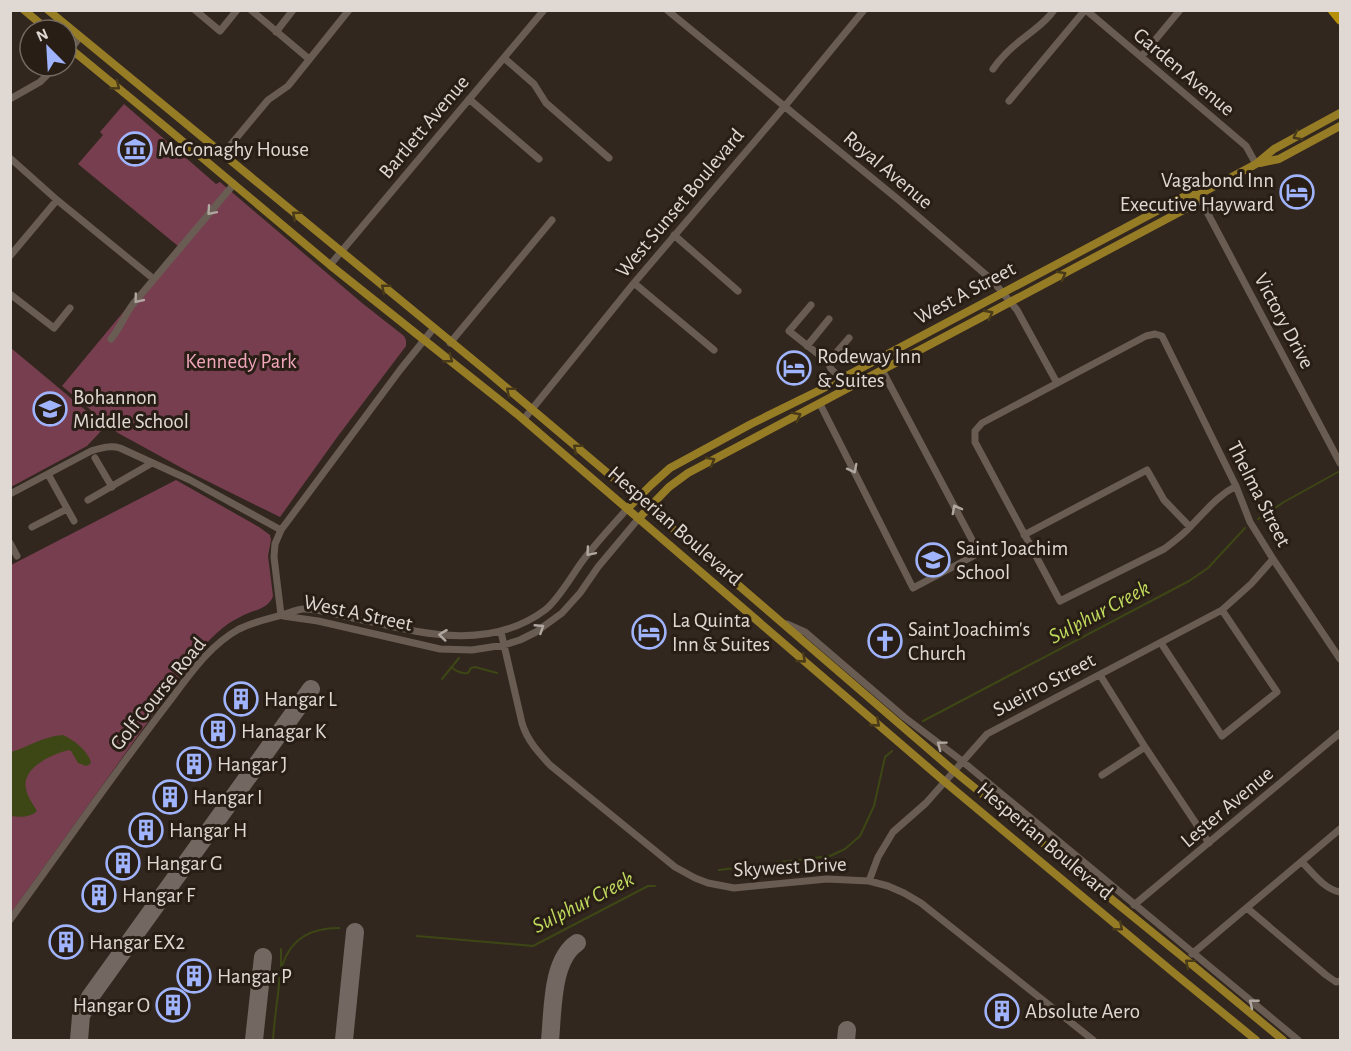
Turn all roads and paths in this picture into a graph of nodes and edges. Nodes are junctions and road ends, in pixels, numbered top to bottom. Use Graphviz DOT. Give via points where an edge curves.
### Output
graph roads {
  1 [pos="48,10"];
  2 [pos="195,10"];
  3 [pos="237,10"];
  4 [pos="251,10"];
  5 [pos="293,10"];
  6 [pos="349,10"];
  7 [pos="544,10"];
  8 [pos="667,10"];
  9 [pos="864,10"];
  10 [pos="1054,10"];
  11 [pos="1085,10"];
  12 [pos="1180,10"];
  13 [pos="1333,10"];
  14 [pos="1341,18"];
  15 [pos="276,32"];
  16 [pos="80,37"];
  17 [pos="1141,57"];
  18 [pos="78,58"];
  19 [pos="504,58"];
  20 [pos="309,59"];
  21 [pos="993,69"];
  22 [pos="44,78"];
  23 [pos="10,99"];
  24 [pos="469,99"];
  25 [pos="1009,101"];
  26 [pos="784,106"];
  27 [pos="1341,113"];
  28 [pos="1341,126"];
  29 [pos="168,129"];
  30 [pos="196,132"];
  31 [pos="222,154"];
  32 [pos="10,158"];
  33 [pos="609,158"];
  34 [pos="539,159"];
  35 [pos="1256,164"];
  36 [pos="234,184"];
  37 [pos="1198,195"];
  38 [pos="57,200"];
  39 [pos="552,220"];
  40 [pos="674,235"];
  41 [pos="342,252"];
  42 [pos="10,256"];
  43 [pos="330,265"];
  44 [pos="150,276"];
  45 [pos="634,282"];
  46 [pos="738,291"];
  47 [pos="1002,293"];
  48 [pos="10,294"];
  49 [pos="1010,302"];
  50 [pos="811,305"];
  51 [pos="70,308"];
  52 [pos="829,319"];
  53 [pos="433,329"];
  54 [pos="849,338"];
  55 [pos="111,339"];
  56 [pos="424,339"];
  57 [pos="450,343"];
  58 [pos="807,345"];
  59 [pos="714,350"];
  60 [pos="828,362"];
  61 [pos="882,370"];
  62 [pos="842,379"];
  63 [pos="1057,383"];
  64 [pos="820,390"];
  65 [pos="820,404"];
  66 [pos="531,409"];
  67 [pos="524,419"];
  68 [pos="751,424"];
  69 [pos="746,443"];
  70 [pos="95,458"];
  71 [pos="152,463"];
  72 [pos="1341,463"];
  73 [pos="48,474"];
  74 [pos="1236,486"];
  75 [pos="111,487"];
  76 [pos="10,494"];
  77 [pos="638,499"];
  78 [pos="88,500"];
  79 [pos="628,508"];
  80 [pos="649,508"];
  81 [pos="67,509"];
  82 [pos="639,518"];
  83 [pos="74,521"];
  84 [pos="32,527"];
  85 [pos="1190,527"];
  86 [pos="281,530"];
  87 [pos="1024,535"];
  88 [pos="10,543"];
  89 [pos="17,556"];
  90 [pos="1273,559"];
  91 [pos="1222,610"];
  92 [pos="280,615"];
  93 [pos="780,620"];
  94 [pos="501,632"];
  95 [pos="1161,643"];
  96 [pos="504,645"];
  97 [pos="1341,660"];
  98 [pos="1100,675"];
  99 [pos="1341,733"];
  100 [pos="1145,747"];
  101 [pos="962,761"];
  102 [pos="954,771"];
  103 [pos="1102,776"];
  104 [pos="945,782"];
  105 [pos="1341,829"];
  106 [pos="1209,843"];
  107 [pos="1302,862"];
  108 [pos="869,881"];
  109 [pos="1341,892"];
  110 [pos="1134,905"];
  111 [pos="1247,908"];
  112 [pos="10,920"];
  113 [pos="1192,954"];
  114 [pos="1341,981"];
  115 [pos="1093,1041"];
  116 [pos="1256,1041"];
  117 [pos="1283,1041"];
  118 [pos="1298,1041"];
  1 -- 16 [label="main road, Hesperian Boulevard"];
  2 -- 3 [label="street" via="220,30"];
  4 -- 15 [label="street"];
  5 -- 15 [label="street"];
  6 -- 20 [label="street"];
  7 -- 19 [label="street, Bartlett Avenue"];
  8 -- 26 [label="street, Royal Avenue"];
  9 -- 26 [label="street, West Sunset Boulevard"];
  10 -- 21 [label="street"];
  11 -- 17 [label="street, Garden Avenue"];
  11 -- 25 [label="street"];
  12 -- 17 [label="street"];
  13 -- 14 [label="highway"];
  15 -- 20 [label="street"];
  16 -- 30 [label="main road, Hesperian Boulevard"];
  17 -- 35 [label="street, Garden Avenue" via="1246,146"];
  18 -- 29 [label="main road, Hesperian Boulevard, one-way"];
  19 -- 24 [label="street, Bartlett Avenue"];
  19 -- 33 [label="street" via="534,84 546,103"];
  20 -- 31 [label="street"];
  22 -- 23 [label="street"];
  24 -- 34 [label="street"];
  24 -- 41 [label="street, Bartlett Avenue"];
  26 -- 40 [label="street, West Sunset Boulevard"];
  26 -- 47 [label="street, Royal Avenue" via="900,201"];
  27 -- 35 [label="main road, West A Street, one-way" via="1274,149"];
  28 -- 35 [label="main road, West A Street" via="1279,159"];
  29 -- 30 [label="main road" via="182,135"];
  29 -- 36 [label="main road, Hesperian Boulevard"];
  30 -- 31 [label="main road, Hesperian Boulevard"];
  41 -- 31 [label="main road, Hesperian Boulevard, one-way"];
  32 -- 38 [label="street"];
  35 -- 37 [label="main road, West A Street"];
  36 -- 43 [label="main road, Hesperian Boulevard"];
  36 -- 55 [label="street, one-way" via="133,304"];
  37 -- 47 [label="main road, West A Street" via="1187,195"];
  49 -- 37 [label="main road, West A Street, one-way" via="1193,205"];
  37 -- 72 [label="street, Victory Drive"];
  38 -- 42 [label="street"];
  38 -- 44 [label="street"];
  39 -- 57 [label="street"];
  40 -- 45 [label="street, West Sunset Boulevard"];
  40 -- 46 [label="street"];
  41 -- 43 [label="street, Bartlett Avenue"];
  53 -- 41 [label="main road, Hesperian Boulevard, one-way"];
  43 -- 56 [label="main road, Hesperian Boulevard"];
  45 -- 59 [label="street"];
  45 -- 66 [label="street, West Sunset Boulevard"];
  47 -- 49 [label="street, Royal Avenue"];
  47 -- 62 [label="main road, West A Street"];
  48 -- 51 [label="street" via="54,328"];
  61 -- 49 [label="main road, West A Street, one-way"];
  49 -- 63 [label="street, Royal Avenue"];
  50 -- 58 [label="street" via="789,331"];
  52 -- 58 [label="street"];
  53 -- 56 [label="street"];
  53 -- 57 [label="main road, Hesperian Boulevard"];
  54 -- 60 [label="street"];
  56 -- 67 [label="main road, Hesperian Boulevard, one-way"];
  56 -- 86 [label="street"];
  66 -- 57 [label="main road, Hesperian Boulevard, one-way"];
  58 -- 60 [label="street"];
  60 -- 62 [label="street"];
  61 -- 65 [label="main road, West A Street"];
  65 -- 61 [label="street, one-way" via="913,588 979,553"];
  62 -- 64 [label="main road, West A Street"];
  63 -- 74 [label="street, Thelma Street" via="1146,336 1162,336"];
  63 -- 87 [label="street" via="982,423 975,431 975,442"];
  64 -- 65 [label="main road"];
  64 -- 68 [label="main road, West A Street"];
  69 -- 65 [label="main road, West A Street, one-way"];
  66 -- 67 [label="street, West Sunset Boulevard"];
  77 -- 66 [label="main road, Hesperian Boulevard, one-way"];
  67 -- 79 [label="main road, Hesperian Boulevard"];
  68 -- 69 [label="main road"];
  68 -- 77 [label="main road, West A Street" via="670,468"];
  80 -- 69 [label="main road, West A Street, one-way" via="677,480"];
  70 -- 75 [label="street"];
  71 -- 73 [label="street" via="120,447 107,447 91,451"];
  71 -- 75 [label="street"];
  71 -- 86 [label="street"];
  73 -- 76 [label="street"];
  73 -- 81 [label="street"];
  74 -- 85 [label="street" via="1215,500"];
  74 -- 90 [label="street, Thelma Street" via="1250,522"];
  75 -- 78 [label="street"];
  77 -- 79 [label="main road, West A Street"];
  77 -- 80 [label="main road, Hesperian Boulevard"];
  79 -- 82 [label="main road, Hesperian Boulevard"];
  79 -- 94 [label="street, West A Street, one-way" via="550,606"];
  80 -- 82 [label="main road, West A Street"];
  80 -- 93 [label="main road, Hesperian Boulevard"];
  81 -- 83 [label="street"];
  81 -- 84 [label="street"];
  96 -- 82 [label="street, West A Street, one-way" via="536,632 562,613"];
  82 -- 104 [label="main road, Hesperian Boulevard, one-way"];
  85 -- 87 [label="street" via="1164,500 1147,470"];
  85 -- 87 [label="street" via="1164,549 1060,601"];
  86 -- 92 [label="street" via="274,557"];
  88 -- 89 [label="street"];
  90 -- 91 [label="street, Sueirro Street"];
  90 -- 97 [label="street, Thelma Street"];
  91 -- 95 [label="street, Sueirro Street"];
  91 -- 95 [label="street" via="1277,692 1222,736"];
  94 -- 92 [label="street, West A Street, one-way" via="440,635 319,611 302,609"];
  92 -- 96 [label="street, West A Street" via="441,649"];
  92 -- 112 [label="street, Golf Course Road" via="255,621 214,647 142,737"];
  101 -- 93 [label="street, Hesperian Boulevard, one-way" via="805,632"];
  93 -- 102 [label="main road, Hesperian Boulevard"];
  94 -- 96 [label="street, Skywest Drive"];
  95 -- 98 [label="street, Sueirro Street"];
  96 -- 108 [label="street, Skywest Drive" via="522,723 534,748 681,871 708,884 734,888 827,879"];
  98 -- 100 [label="street"];
  98 -- 101 [label="street, Sueirro Street" via="987,734"];
  99 -- 106 [label="street, Lester Avenue"];
  100 -- 103 [label="street"];
  100 -- 106 [label="street"];
  101 -- 102 [label="street, Sueirro Street"];
  101 -- 110 [label="street, Hesperian Boulevard"];
  102 -- 104 [label="street, Sueirro Street"];
  117 -- 102 [label="main road, Hesperian Boulevard, one-way"];
  104 -- 108 [label="street, Sueirro Street" via="893,832"];
  104 -- 116 [label="main road, Hesperian Boulevard, one-way"];
  105 -- 107 [label="street"];
  106 -- 110 [label="street, Lester Avenue"];
  107 -- 109 [label="street" via="1324,885"];
  107 -- 111 [label="street"];
  108 -- 115 [label="street, Skywest Drive" via="921,903"];
  110 -- 113 [label="street, Hesperian Boulevard"];
  111 -- 113 [label="street"];
  111 -- 114 [label="street" via="1326,975"];
  118 -- 113 [label="street, Hesperian Boulevard, one-way"];
}
